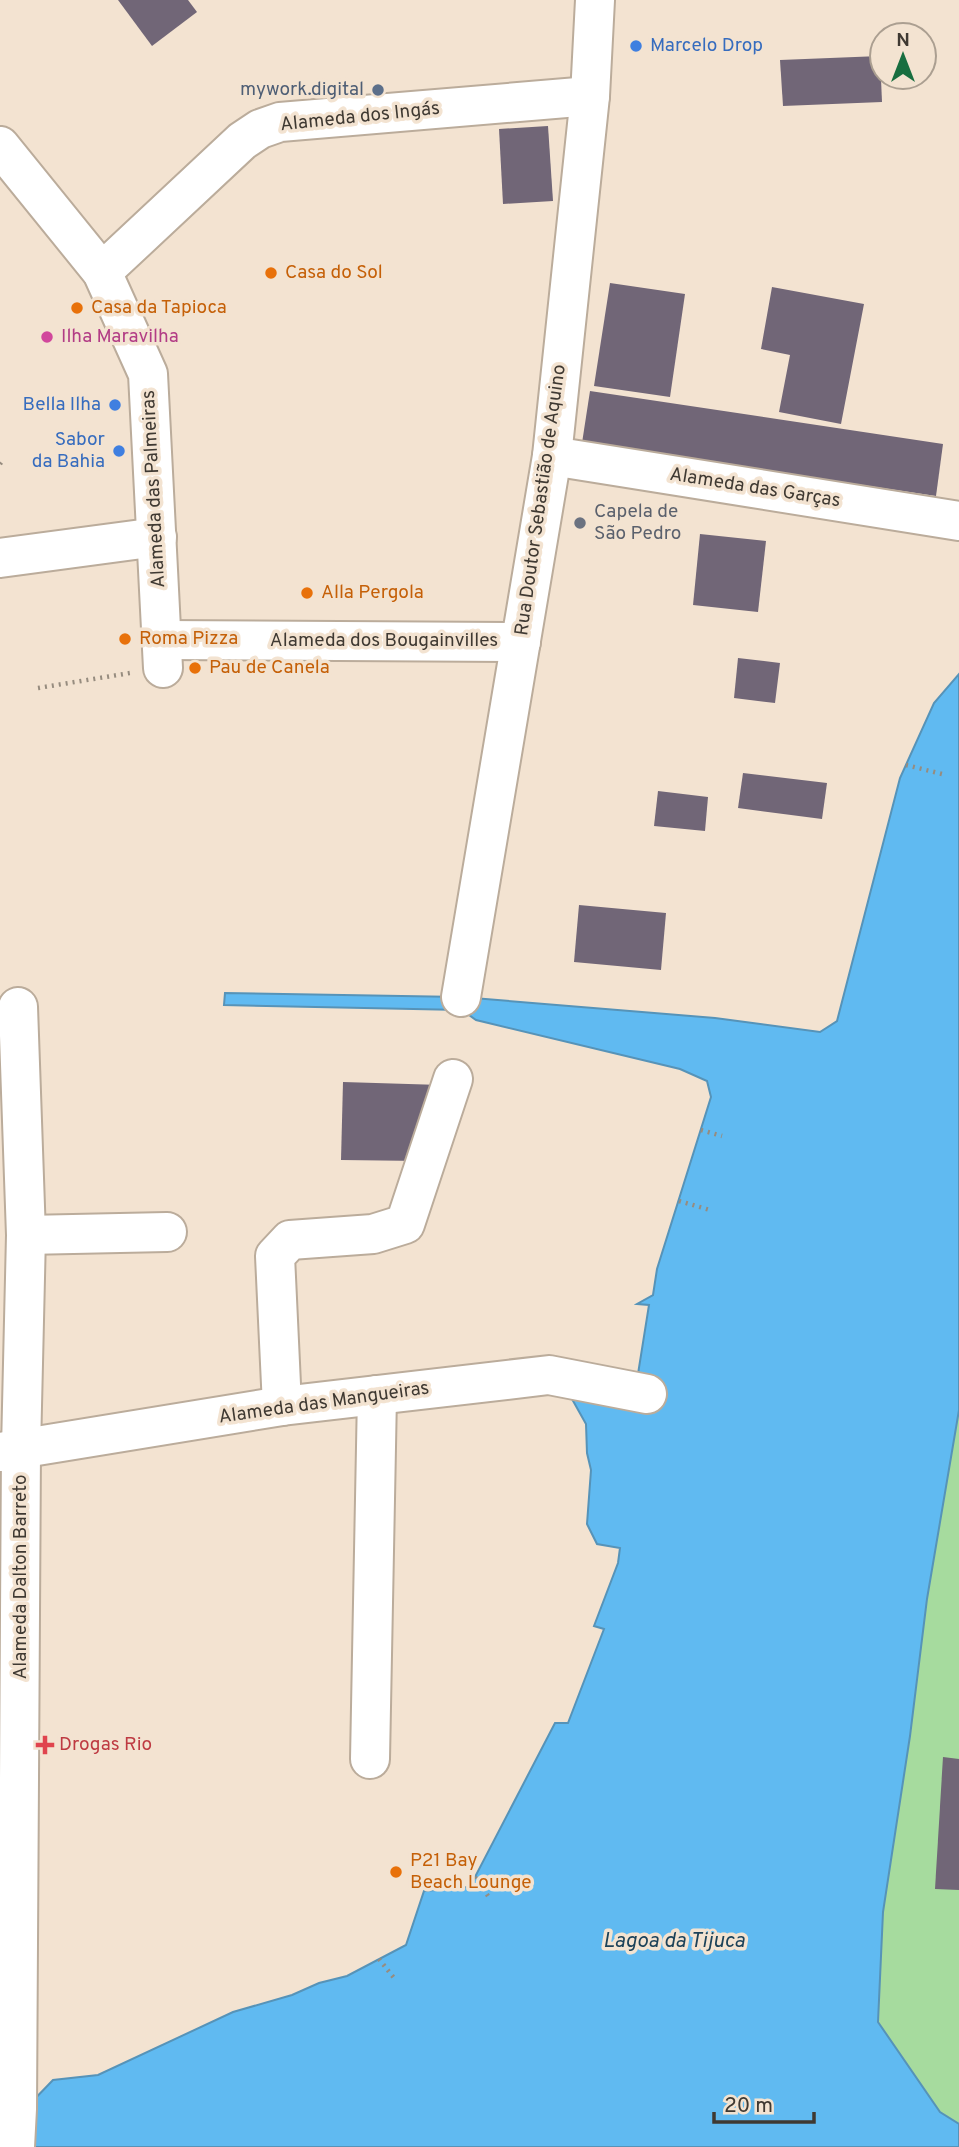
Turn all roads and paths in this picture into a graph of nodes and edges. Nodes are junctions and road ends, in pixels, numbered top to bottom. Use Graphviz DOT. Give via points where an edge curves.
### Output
graph roads {
  1 [pos="595,0"];
  2 [pos="590,96"];
  3 [pos="0,146"];
  4 [pos="102,272"];
  5 [pos="552,456"];
  6 [pos="959,520"];
  7 [pos="157,537"];
  8 [pos="0,558"];
  9 [pos="521,642"];
  10 [pos="163,654"];
  11 [pos="38,688"];
  12 [pos="906,765"];
  13 [pos="946,775"];
  14 [pos="461,997"];
  15 [pos="16,1006"];
  16 [pos="453,1079"];
  17 [pos="701,1130"];
  18 [pos="722,1136"];
  19 [pos="679,1201"];
  20 [pos="710,1210"];
  21 [pos="167,1232"];
  22 [pos="26,1235"];
  23 [pos="647,1394"];
  24 [pos="377,1395"];
  25 [pos="282,1406"];
  26 [pos="11,1451"];
  27 [pos="370,1759"];
  28 [pos="475,1877"];
  29 [pos="488,1896"];
  30 [pos="379,1959"];
  31 [pos="394,1978"];
  32 [pos="15,2147"];
  1 -- 2 [label="street, Rua Doutor Sebastião de Aquino"];
  2 -- 4 [label="street, Alameda dos Ingás" via="280,122 242,141"];
  2 -- 5 [label="street, Rua Doutor Sebastião de Aquino"];
  3 -- 4 [label="street, Alameda das Palmeiras"];
  4 -- 7 [label="street, Alameda das Palmeiras" via="148,374"];
  5 -- 6 [label="street, Alameda das Garças"];
  5 -- 9 [label="street, Rua Doutor Sebastião de Aquino"];
  7 -- 8 [label="street"];
  7 -- 10 [label="street, Alameda das Palmeiras"];
  9 -- 10 [label="street, Alameda dos Bougainvilles"];
  9 -- 14 [label="street, Rua Doutor Sebastião de Aquino"];
  10 -- 11 [label="path"];
  12 -- 13 [label="path"];
  15 -- 22 [label="street, Alameda Dalton Barreto"];
  16 -- 25 [label="street" via="405,1224 373,1234 290,1240 275,1256"];
  17 -- 18 [label="path"];
  19 -- 20 [label="path"];
  21 -- 22 [label="street"];
  22 -- 26 [label="street, Alameda Dalton Barreto"];
  23 -- 24 [label="street, Alameda das Mangueiras" via="548,1375"];
  24 -- 25 [label="street, Alameda das Mangueiras"];
  24 -- 27 [label="street"];
  25 -- 26 [label="street, Alameda das Mangueiras"];
  26 -- 32 [label="street, Alameda Dalton Barreto"];
  28 -- 29 [label="path"];
  30 -- 31 [label="path"];
}
